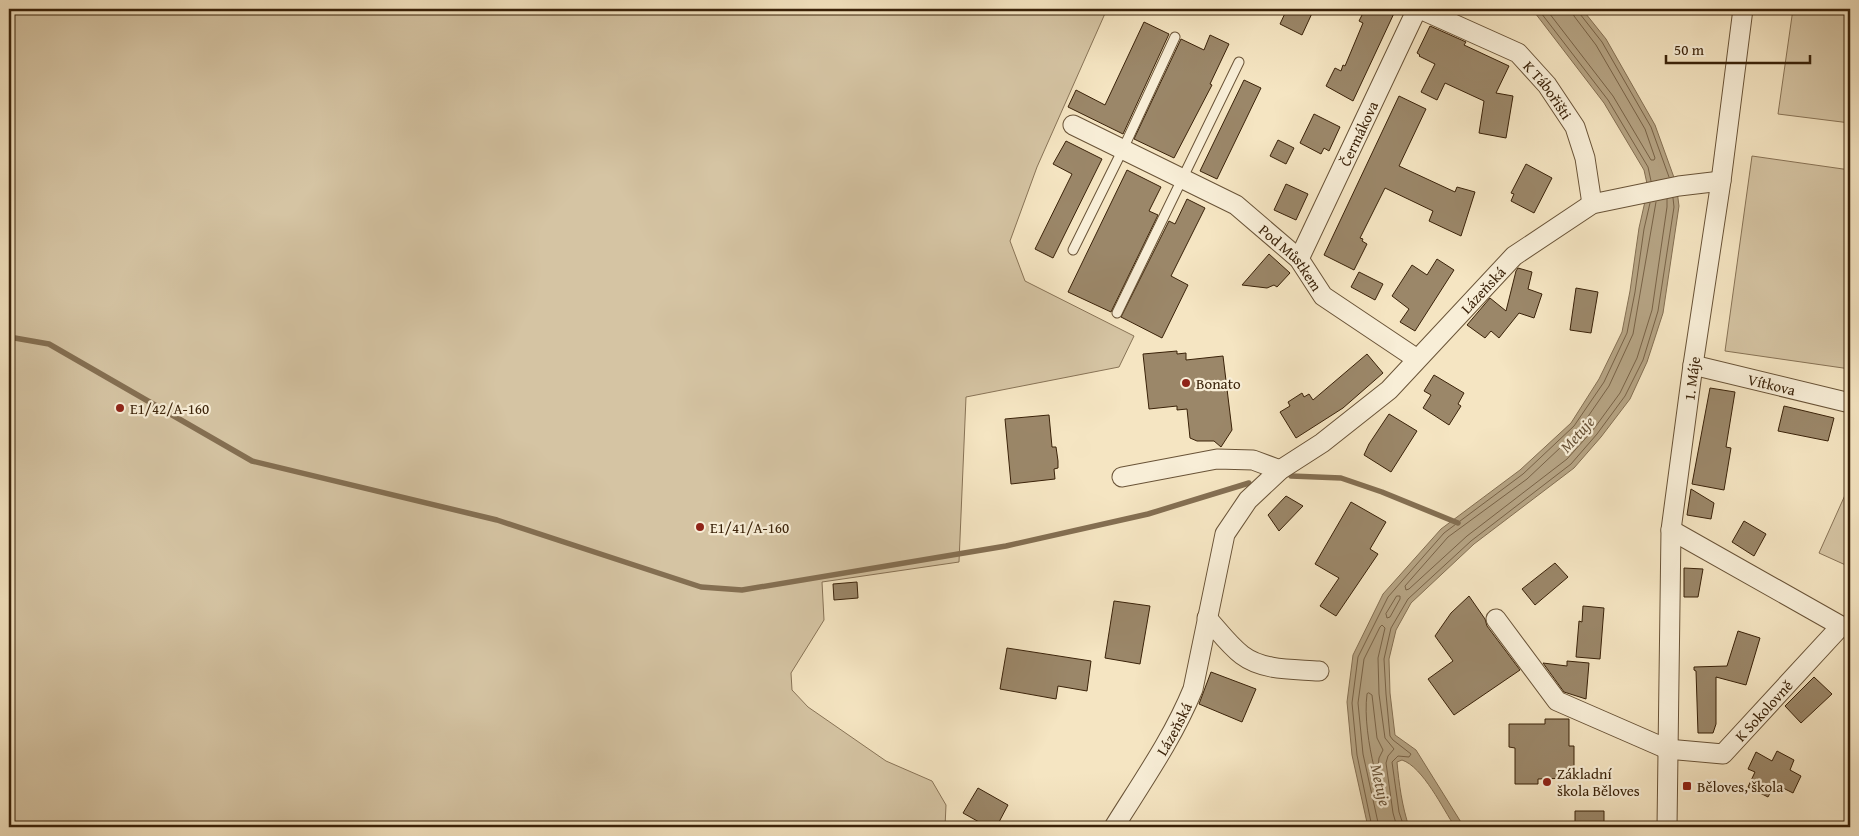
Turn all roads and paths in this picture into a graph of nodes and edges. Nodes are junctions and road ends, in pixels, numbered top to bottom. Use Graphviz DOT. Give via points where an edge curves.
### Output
graph roads {
  1 [pos="1419,9"];
  2 [pos="1743,9"];
  3 [pos="1175,37"];
  4 [pos="1240,62"];
  5 [pos="1073,125"];
  6 [pos="1123,148"];
  7 [pos="1183,179"];
  8 [pos="1721,180"];
  9 [pos="1592,204"];
  10 [pos="1073,250"];
  11 [pos="1299,259"];
  12 [pos="1117,313"];
  13 [pos="1417,359"];
  14 [pos="1693,365"];
  15 [pos="1850,403"];
  16 [pos="1280,470"];
  17 [pos="1122,477"];
  18 [pos="1671,530"];
  19 [pos="1206,618"];
  20 [pos="1496,618"];
  21 [pos="1846,624"];
  22 [pos="1319,671"];
  23 [pos="1667,749"];
  24 [pos="1114,827"];
  25 [pos="1668,827"];
  1 -- 9 [label="street, K Tábořišti" via="1518,53 1547,85 1575,127 1585,158"];
  1 -- 11 [label="street, Čermákova"];
  2 -- 8 [label="street, 1. Máje"];
  3 -- 6 [label="lane"];
  4 -- 7 [label="lane"];
  5 -- 6 [label="street, Pod Můstkem"];
  6 -- 7 [label="street, Pod Můstkem"];
  6 -- 10 [label="lane"];
  7 -- 11 [label="street, Pod Můstkem" via="1236,205"];
  7 -- 12 [label="lane"];
  8 -- 9 [label="street, Lázeňská"];
  8 -- 14 [label="street, 1. Máje"];
  9 -- 13 [label="street, Lázeňská" via="1514,256"];
  11 -- 13 [label="street, Pod Můstkem" via="1323,296"];
  13 -- 16 [label="street, Lázeňská" via="1389,390 1322,443"];
  14 -- 15 [label="street, Vítkova"];
  14 -- 18 [label="street, 1. Máje"];
  16 -- 17 [label="street" via="1253,460 1217,459"];
  16 -- 19 [label="street, Lázeňská" via="1248,500 1225,534"];
  18 -- 21 [label="street, K Sokolovně"];
  18 -- 23 [label="street, 1. Máje"];
  19 -- 22 [label="street" via="1243,656 1258,664"];
  19 -- 24 [label="street, Lázeňská" via="1193,689 1152,767"];
  20 -- 23 [label="street" via="1557,701"];
  21 -- 23 [label="street, K Sokolovně" via="1723,754"];
  23 -- 25 [label="street, 1. Máje"];
}
